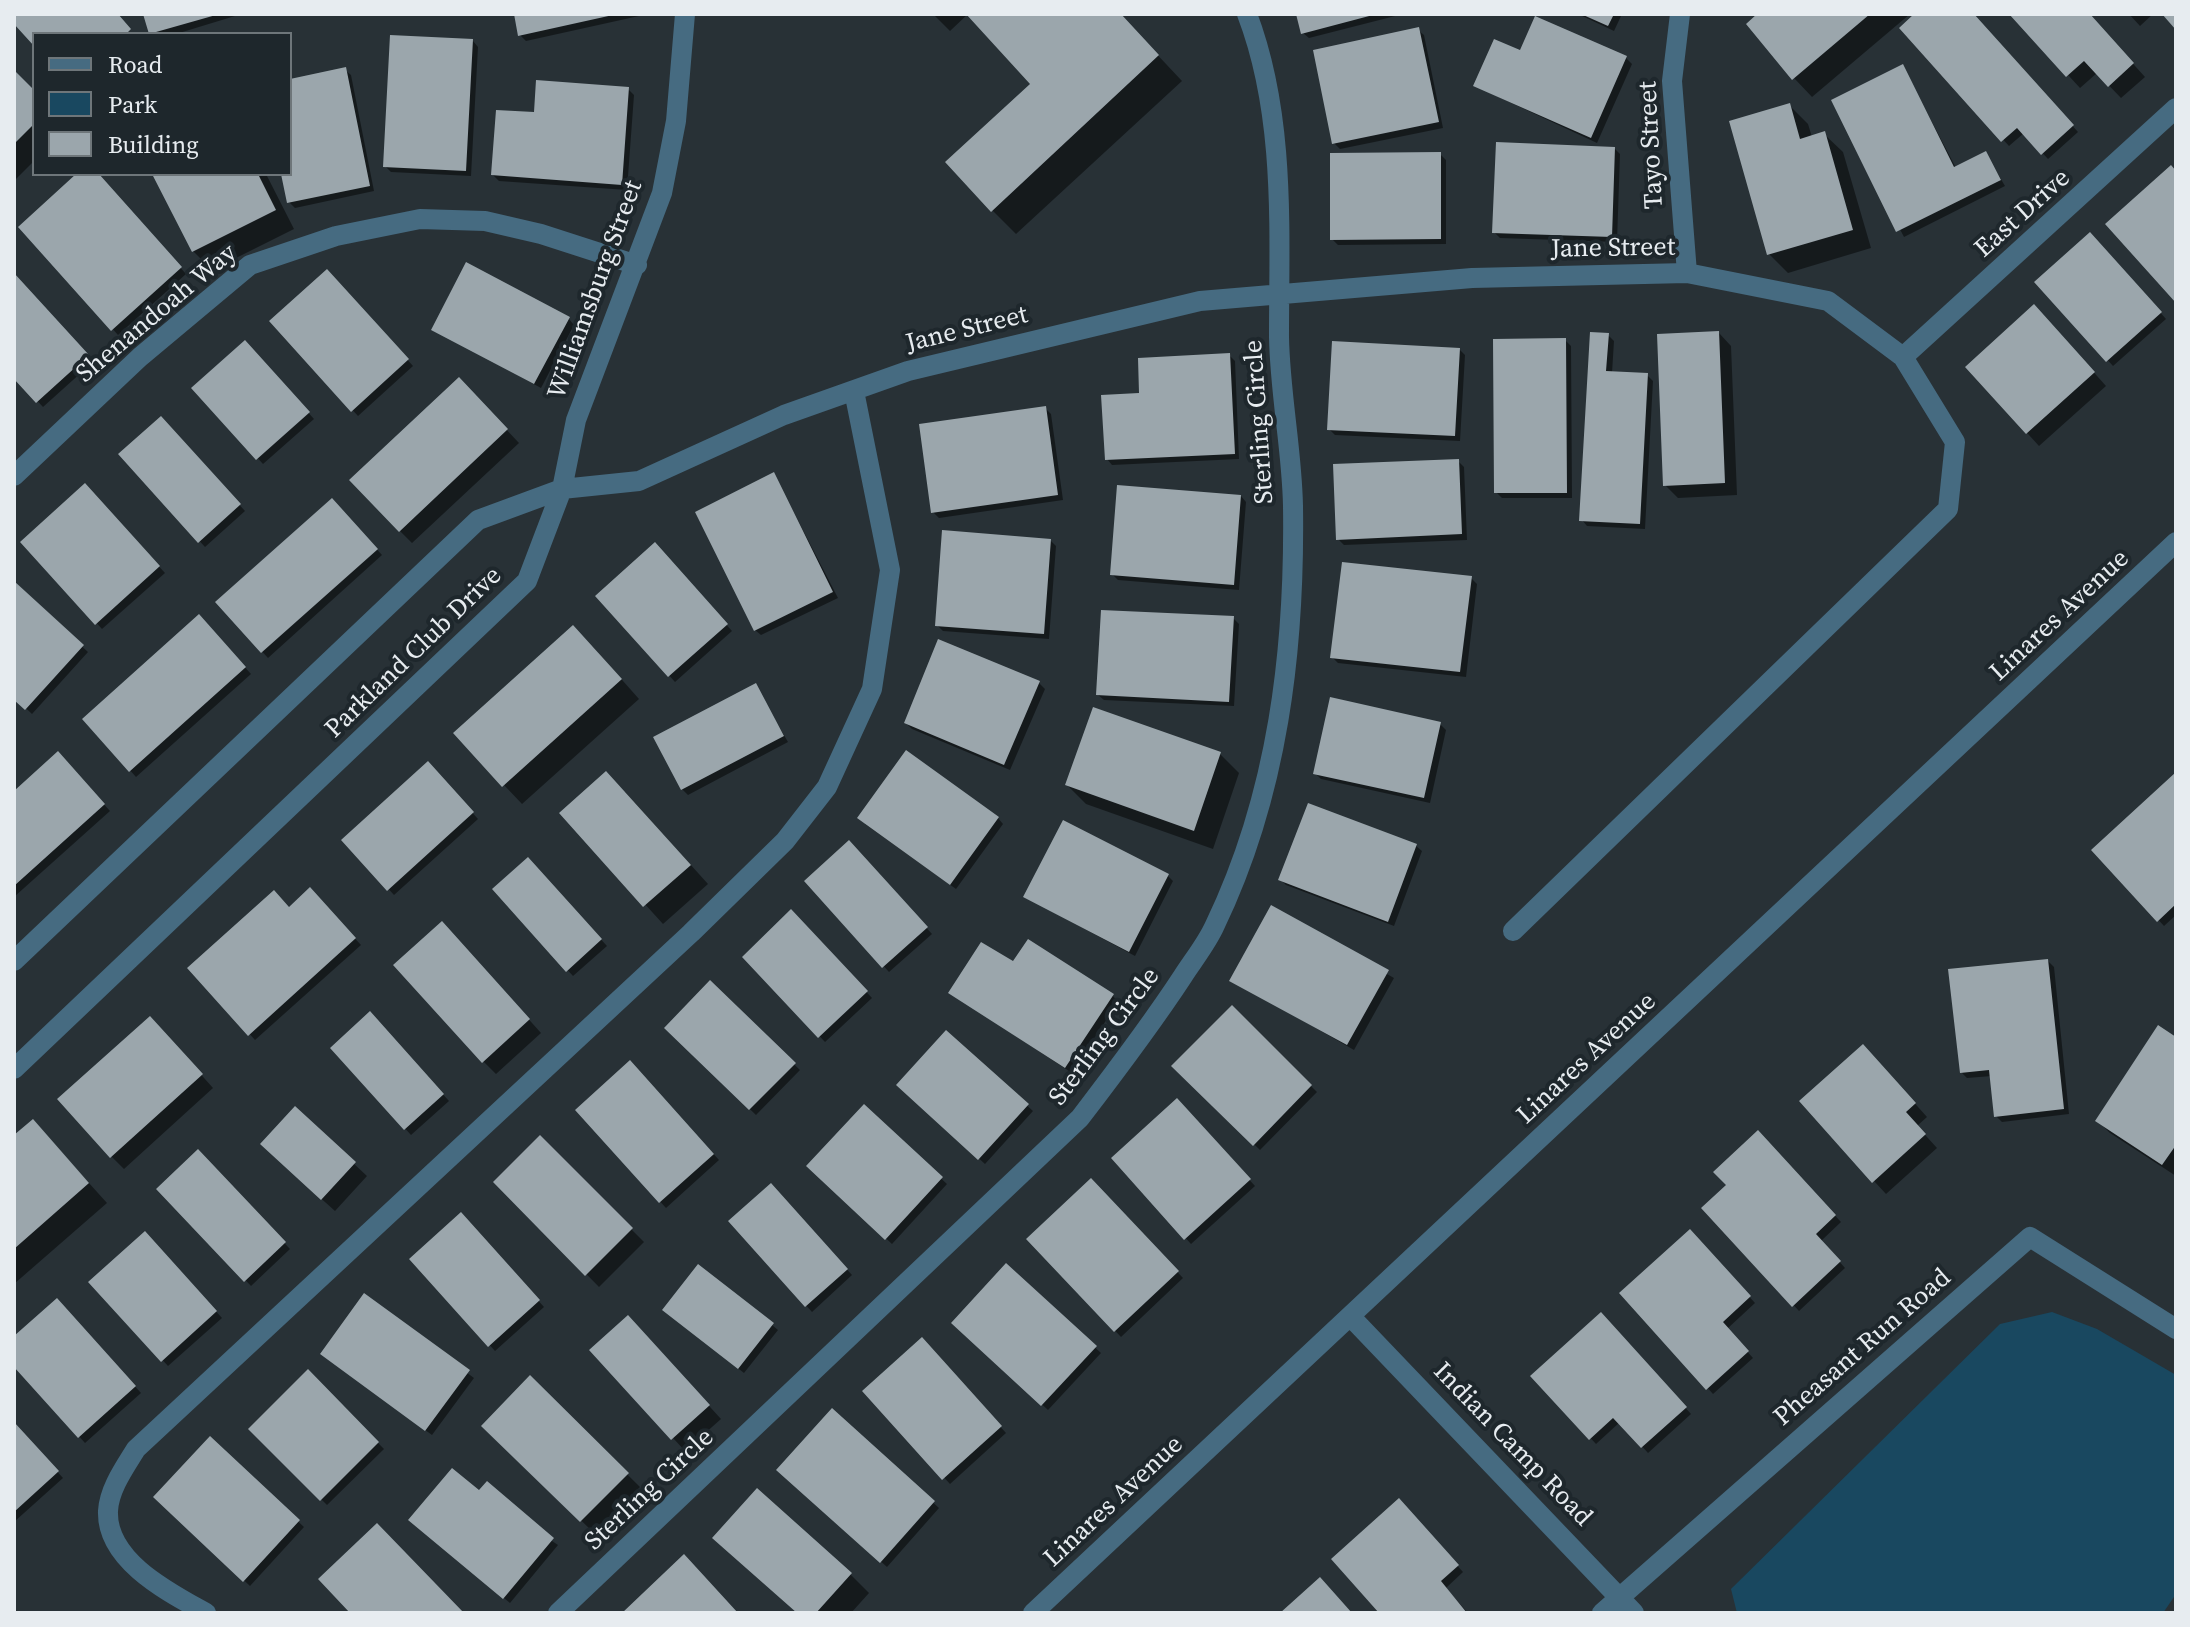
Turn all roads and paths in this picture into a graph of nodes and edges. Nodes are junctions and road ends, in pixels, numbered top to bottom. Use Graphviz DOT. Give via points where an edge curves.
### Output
graph roads {
  1 [pos="685,14"];
  2 [pos="1247,14"];
  3 [pos="1680,14"];
  4 [pos="2176,108"];
  5 [pos="637,265"];
  6 [pos="1687,273"];
  7 [pos="1280,293"];
  8 [pos="1903,357"];
  9 [pos="854,391"];
  10 [pos="14,476"];
  11 [pos="562,489"];
  12 [pos="2176,542"];
  13 [pos="1513,931"];
  14 [pos="14,961"];
  15 [pos="14,1069"];
  16 [pos="1350,1316"];
  17 [pos="2176,1329"];
  18 [pos="1620,1595"];
  19 [pos="206,1613"];
  20 [pos="558,1613"];
  21 [pos="1033,1613"];
  22 [pos="1602,1613"];
  23 [pos="1634,1613"];
  1 -- 5 [label="street, Williamsburg Street" via="673,136 662,193"];
  2 -- 7 [label="street, Sterling Circle" via="1278,173"];
  3 -- 6 [label="street, Tayo Street" via="1672,81"];
  4 -- 8 [label="street, East Drive"];
  5 -- 10 [label="street, Shenandoah Way" via="485,221 420,219 336,236 250,265 140,357"];
  5 -- 11 [label="street, Williamsburg Street" via="576,420"];
  6 -- 7 [label="street, Jane Street" via="1472,278"];
  6 -- 8 [label="street, Jane Street" via="1828,301"];
  7 -- 9 [label="street, Jane Street" via="1200,301 1123,318 908,371"];
  7 -- 20 [label="street, Sterling Circle" via="1281,383 1293,505 1283,708 1246,853 1214,928 1150,1026 1080,1118"];
  8 -- 13 [label="street, Jane Street" via="1955,442 1948,509"];
  9 -- 11 [label="street, Jane Street" via="784,415 639,481"];
  9 -- 19 [label="street" via="890,570 872,689 827,787 785,841 691,933 136,1449 118,1479 108,1511 114,1534 127,1558"];
  11 -- 14 [label="street, Parkland Club Drive" via="478,520"];
  11 -- 15 [label="street, Parkland Club Drive" via="527,581"];
  12 -- 16 [label="street, Linares Avenue"];
  16 -- 18 [label="street, Indian Camp Road"];
  16 -- 21 [label="street, Linares Avenue"];
  17 -- 18 [label="street, Pheasant Run Road" via="2030,1237"];
  18 -- 22 [label="street, Pheasant Run Road"];
  18 -- 23 [label="street, Indian Camp Road"];
}
